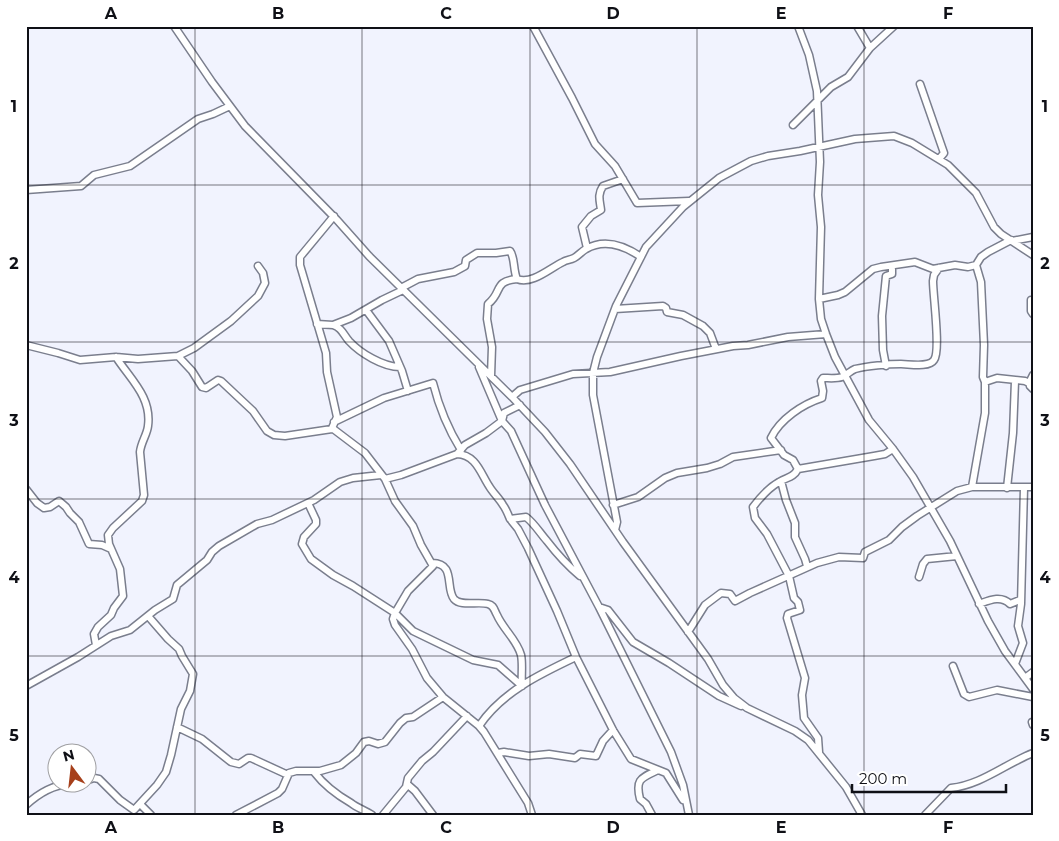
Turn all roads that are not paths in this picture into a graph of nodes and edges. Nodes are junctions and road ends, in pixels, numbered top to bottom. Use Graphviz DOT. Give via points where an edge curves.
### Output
graph roads {
  1 [pos="174,26"];
  2 [pos="533,26"];
  3 [pos="798,26"];
  4 [pos="857,26"];
  5 [pos="894,26"];
  6 [pos="870,48"];
  7 [pos="920,84"];
  8 [pos="818,102"];
  9 [pos="230,106"];
  10 [pos="793,125"];
  11 [pos="818,147"];
  12 [pos="939,159"];
  13 [pos="623,179"];
  14 [pos="26,190"];
  15 [pos="690,201"];
  16 [pos="334,216"];
  17 [pos="1033,237"];
  18 [pos="1012,240"];
  19 [pos="587,248"];
  20 [pos="1033,254"];
  21 [pos="641,257"];
  22 [pos="976,264"];
  23 [pos="258,266"];
  24 [pos="892,266"];
  25 [pos="939,268"];
  26 [pos="517,278"];
  27 [pos="402,289"];
  28 [pos="819,299"];
  29 [pos="1031,300"];
  30 [pos="615,309"];
  31 [pos="366,310"];
  32 [pos="1033,314"];
  33 [pos="317,324"];
  34 [pos="333,325"];
  35 [pos="826,334"];
  36 [pos="26,345"];
  37 [pos="716,349"];
  38 [pos="178,356"];
  39 [pos="116,357"];
  40 [pos="478,364"];
  41 [pos="886,366"];
  42 [pos="400,367"];
  43 [pos="593,373"];
  44 [pos="845,375"];
  45 [pos="1033,375"];
  46 [pos="491,376"];
  47 [pos="1015,381"];
  48 [pos="985,382"];
  49 [pos="1031,386"];
  50 [pos="408,392"];
  51 [pos="512,397"];
  52 [pos="520,405"];
  53 [pos="502,421"];
  54 [pos="334,422"];
  55 [pos="332,429"];
  56 [pos="893,449"];
  57 [pos="781,450"];
  58 [pos="459,452"];
  59 [pos="798,469"];
  60 [pos="383,477"];
  61 [pos="782,481"];
  62 [pos="972,487"];
  63 [pos="1033,487"];
  64 [pos="1007,488"];
  65 [pos="1024,488"];
  66 [pos="26,489"];
  67 [pos="308,503"];
  68 [pos="613,505"];
  69 [pos="932,507"];
  70 [pos="510,519"];
  71 [pos="615,530"];
  72 [pos="111,548"];
  73 [pos="957,556"];
  74 [pos="432,563"];
  75 [pos="807,566"];
  76 [pos="789,576"];
  77 [pos="919,577"];
  78 [pos="584,579"];
  79 [pos="1020,600"];
  80 [pos="979,604"];
  81 [pos="599,607"];
  82 [pos="395,613"];
  83 [pos="148,616"];
  84 [pos="688,632"];
  85 [pos="96,645"];
  86 [pos="576,657"];
  87 [pos="1015,664"];
  88 [pos="953,666"];
  89 [pos="1033,672"];
  90 [pos="1025,678"];
  91 [pos="26,686"];
  92 [pos="522,686"];
  93 [pos="1033,689"];
  94 [pos="443,697"];
  95 [pos="1033,697"];
  96 [pos="747,708"];
  97 [pos="467,716"];
  98 [pos="177,726"];
  99 [pos="479,726"];
  100 [pos="613,730"];
  101 [pos="819,752"];
  102 [pos="498,753"];
  103 [pos="1033,753"];
  104 [pos="658,770"];
  105 [pos="314,772"];
  106 [pos="288,775"];
  107 [pos="98,779"];
  108 [pos="407,784"];
  109 [pos="48,789"];
  110 [pos="685,803"];
  111 [pos="140,804"];
  112 [pos="26,805"];
  113 [pos="151,815"];
  114 [pos="236,815"];
  115 [pos="372,815"];
  116 [pos="383,815"];
  117 [pos="433,815"];
  118 [pos="532,815"];
  119 [pos="652,815"];
  120 [pos="689,815"];
  121 [pos="862,815"];
  122 [pos="925,815"];
  1 -- 9 [label="street"];
  2 -- 13 [label="street" via="594,144"];
  3 -- 8 [label="street" via="812,66"];
  4 -- 6 [label="street"];
  5 -- 6 [label="street"];
  6 -- 8 [label="street" via="848,77 831,87"];
  7 -- 12 [label="street" via="944,153"];
  8 -- 10 [label="street"];
  8 -- 11 [label="street"];
  9 -- 14 [label="street" via="198,118 135,163 94,175 81,186"];
  9 -- 16 [label="street" via="245,126"];
  11 -- 12 [label="street" via="855,139 894,136"];
  11 -- 15 [label="street" via="751,161 719,178"];
  11 -- 28 [label="street"];
  12 -- 18 [label="street" via="976,193 990,222"];
  13 -- 15 [label="street" via="637,203"];
  13 -- 19 [label="street" via="601,189 601,210 582,227"];
  15 -- 21 [label="street" via="664,226"];
  16 -- 27 [label="street"];
  16 -- 33 [label="street" via="300,257"];
  17 -- 18 [label="street"];
  18 -- 20 [label="street"];
  18 -- 22 [label="street" via="988,252"];
  19 -- 21 [label="street" via="623,246"];
  19 -- 26 [label="street" via="544,274 525,280"];
  21 -- 30 [label="street"];
  22 -- 25 [label="street"];
  22 -- 48 [label="street" via="981,282"];
  23 -- 38 [label="street" via="265,283 258,296 231,321"];
  24 -- 25 [label="street" via="915,262"];
  24 -- 28 [label="street" via="873,269 845,292"];
  24 -- 41 [label="street" via="892,274 886,276 882,316"];
  25 -- 41 [label="street" via="932,281 937,345 935,360 931,364"];
  26 -- 27 [label="street" via="510,251 479,252 454,272 418,279"];
  26 -- 46 [label="street" via="502,282 495,298 488,304"];
  27 -- 31 [label="street"];
  27 -- 40 [label="street"];
  28 -- 35 [label="street"];
  29 -- 32 [label="street"];
  30 -- 37 [label="street" via="663,306 667,312 683,315 703,326 710,333"];
  30 -- 43 [label="street"];
  31 -- 34 [label="street"];
  31 -- 42 [label="street" via="389,341"];
  33 -- 34 [label="street"];
  33 -- 54 [label="street" via="326,353 337,417"];
  34 -- 42 [label="street" via="340,328 365,356"];
  35 -- 37 [label="street"];
  35 -- 44 [label="street"];
  36 -- 39 [label="street" via="80,360"];
  37 -- 43 [label="street"];
  38 -- 39 [label="street"];
  38 -- 55 [label="street" via="202,387 221,381 274,435"];
  39 -- 72 [label="street" via="144,397 148,428 140,445 144,495 142,501 108,535"];
  40 -- 46 [label="street"];
  40 -- 53 [label="street"];
  41 -- 44 [label="street" via="854,370"];
  42 -- 50 [label="street"];
  43 -- 51 [label="street" via="573,374 540,383 520,390"];
  43 -- 68 [label="street" via="593,395"];
  44 -- 56 [label="street" via="869,420"];
  44 -- 57 [label="street" via="823,378 822,398 796,411 774,432 771,440"];
  45 -- 49 [label="street"];
  46 -- 51 [label="street"];
  47 -- 48 [label="street" via="998,378"];
  47 -- 49 [label="street"];
  47 -- 64 [label="street"];
  48 -- 62 [label="street" via="985,413"];
  50 -- 54 [label="street" via="384,398"];
  50 -- 58 [label="street" via="433,384 439,407"];
  51 -- 52 [label="street"];
  52 -- 53 [label="street" via="504,413"];
  52 -- 71 [label="street" via="561,452"];
  53 -- 58 [label="street"];
  53 -- 78 [label="street" via="511,431"];
  54 -- 55 [label="street"];
  55 -- 60 [label="street" via="365,453"];
  56 -- 59 [label="street" via="885,454"];
  56 -- 69 [label="street"];
  57 -- 59 [label="street"];
  57 -- 68 [label="street" via="733,457 707,468 677,473 638,497"];
  58 -- 60 [label="street" via="401,476"];
  58 -- 70 [label="street" via="479,467"];
  59 -- 61 [label="street" via="795,476"];
  60 -- 67 [label="street" via="340,482"];
  60 -- 74 [label="street"];
  61 -- 75 [label="street" via="795,523 795,537"];
  61 -- 76 [label="street" via="753,507 755,518"];
  62 -- 64 [label="street"];
  62 -- 69 [label="street" via="957,491"];
  63 -- 65 [label="street"];
  64 -- 65 [label="street"];
  65 -- 79 [label="street"];
  66 -- 72 [label="street" via="44,508 59,501 79,522 89,544"];
  67 -- 82 [label="street" via="316,524 302,544 311,559"];
  67 -- 83 [label="street" via="257,524 219,546 177,585 174,599"];
  68 -- 71 [label="street" via="617,522"];
  69 -- 73 [label="street"];
  69 -- 75 [label="street" via="889,540 865,552 863,558 839,557"];
  70 -- 78 [label="street" via="526,517 531,521 565,562"];
  70 -- 86 [label="street" via="536,566"];
  71 -- 84 [label="street"];
  72 -- 85 [label="street" via="120,569 123,596 94,634"];
  73 -- 77 [label="street" via="927,559"];
  73 -- 80 [label="street"];
  74 -- 82 [label="street" via="429,571 408,591"];
  74 -- 92 [label="street" via="446,569 453,598 458,602 487,603 494,608 519,650"];
  75 -- 76 [label="street"];
  76 -- 84 [label="street" via="734,602 730,594 721,593 705,605"];
  76 -- 101 [label="street" via="800,610 787,615 805,678 802,695 804,718 818,738"];
  78 -- 81 [label="street"];
  79 -- 80 [label="street" via="1010,604 1002,599 993,599"];
  79 -- 87 [label="street" via="1018,626 1023,643"];
  80 -- 87 [label="street"];
  81 -- 96 [label="street" via="608,610 633,642 719,696"];
  81 -- 110 [label="street" via="671,752 683,786"];
  82 -- 92 [label="street" via="413,630 473,660 498,665"];
  82 -- 94 [label="street" via="393,619 398,631 427,678"];
  83 -- 85 [label="street" via="130,630"];
  83 -- 98 [label="street" via="179,649 192,674 190,691"];
  84 -- 96 [label="street" via="723,685"];
  85 -- 91 [label="street"];
  86 -- 92 [label="street"];
  86 -- 100 [label="street"];
  87 -- 90 [label="street"];
  88 -- 95 [label="street" via="964,694 969,697 997,690"];
  89 -- 90 [label="street"];
  90 -- 93 [label="street"];
  92 -- 99 [label="street" via="496,704"];
  94 -- 97 [label="street"];
  94 -- 105 [label="street" via="400,723 385,742 364,742 341,765"];
  96 -- 101 [label="street" via="795,730"];
  97 -- 99 [label="street"];
  97 -- 108 [label="street" via="422,761"];
  98 -- 106 [label="street" via="202,739 231,762 239,764 251,758"];
  98 -- 111 [label="street" via="166,772"];
  99 -- 102 [label="street"];
  100 -- 102 [label="street" via="596,756 580,754 575,758"];
  100 -- 104 [label="street" via="631,759"];
  101 -- 121 [label="street" via="846,787"];
  102 -- 118 [label="street"];
  103 -- 122 [label="street" via="980,781 951,788"];
  104 -- 110 [label="street" via="666,774"];
  104 -- 119 [label="street" via="641,778 638,783 640,799"];
  105 -- 106 [label="street" via="296,771"];
  105 -- 115 [label="street" via="331,790"];
  106 -- 114 [label="street" via="282,789"];
  107 -- 111 [label="street" via="132,810"];
  108 -- 116 [label="street"];
  108 -- 117 [label="street"];
  109 -- 112 [label="street"];
  110 -- 120 [label="street"];
  111 -- 113 [label="street"];
}
